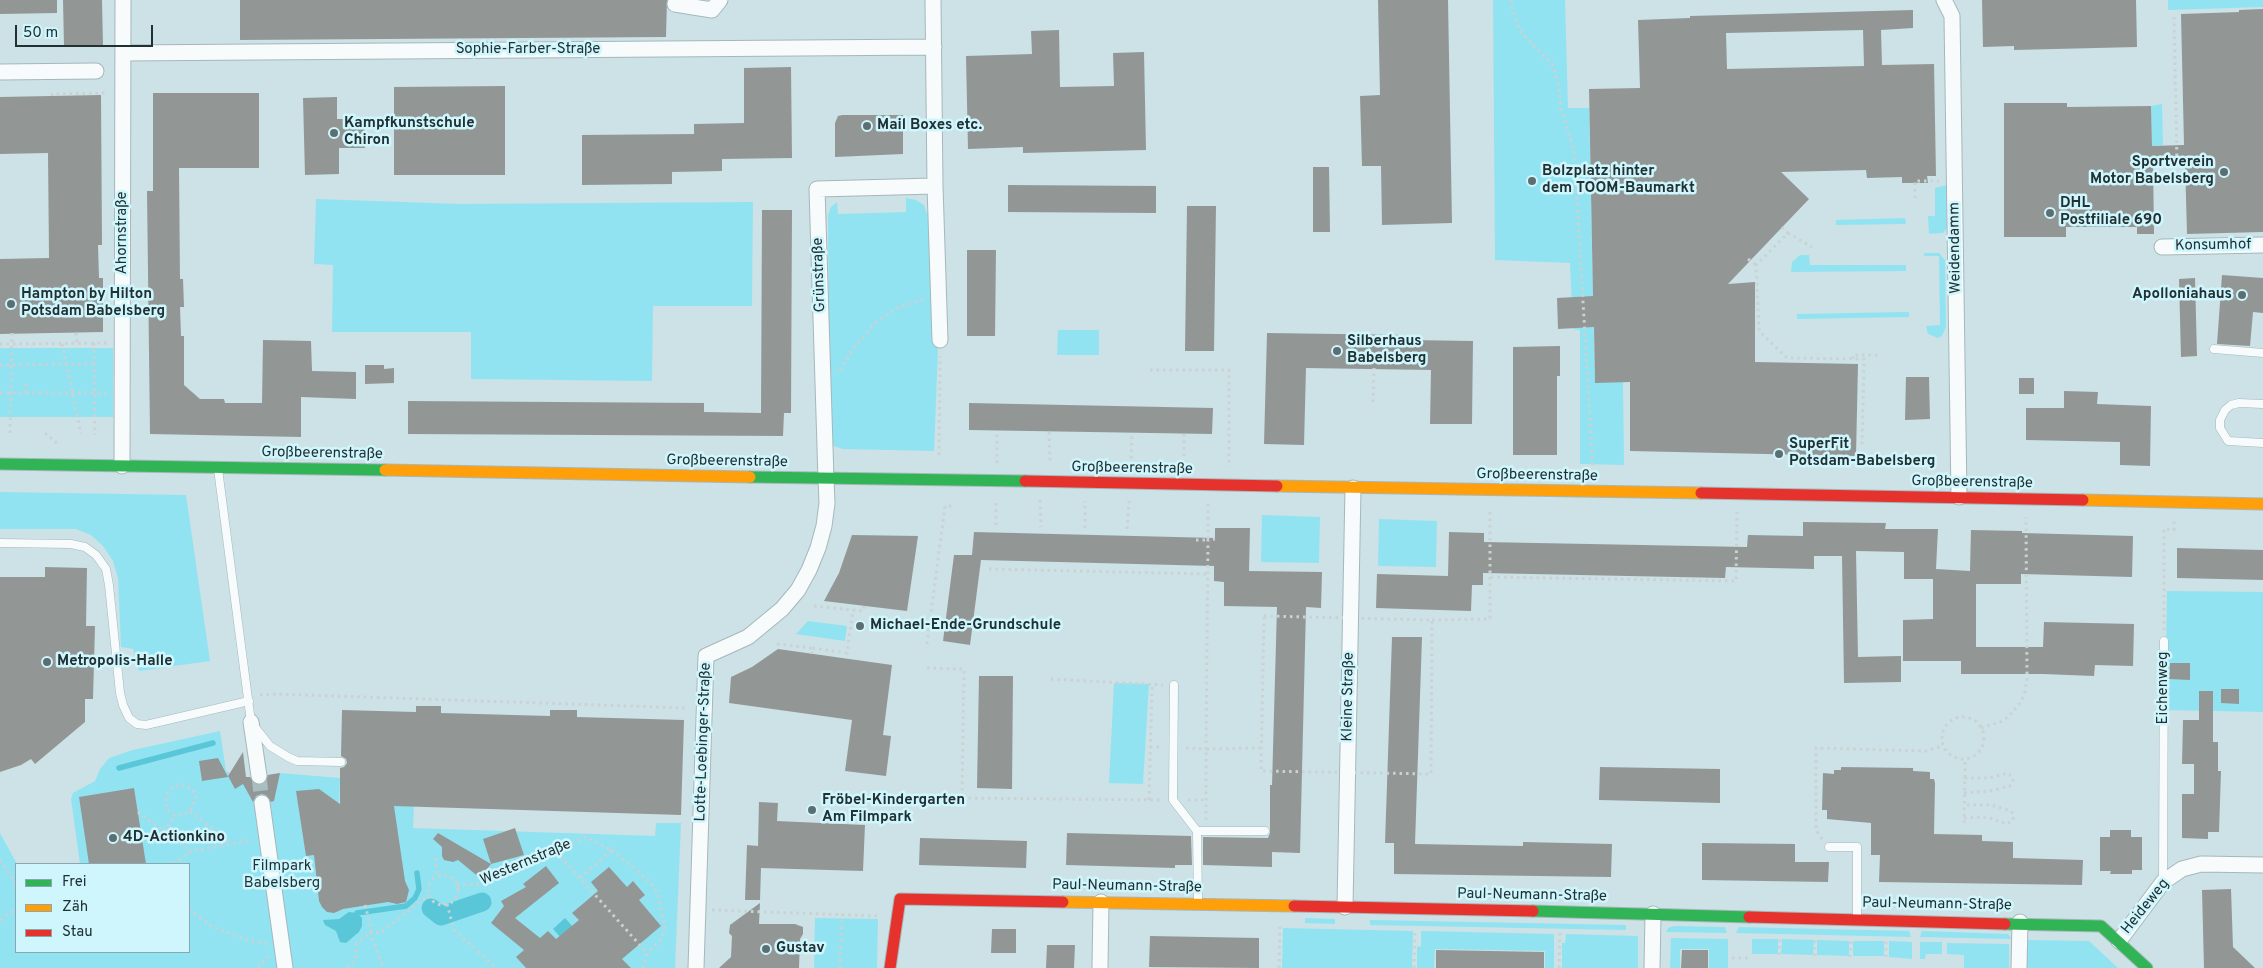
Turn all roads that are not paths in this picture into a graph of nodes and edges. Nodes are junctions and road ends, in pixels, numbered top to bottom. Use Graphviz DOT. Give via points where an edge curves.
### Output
graph roads {
  1 [pos="123,0"];
  2 [pos="720,0"];
  3 [pos="933,0"];
  4 [pos="1944,0"];
  5 [pos="675,4"];
  6 [pos="934,47"];
  7 [pos="123,53"];
  8 [pos="96,71"];
  9 [pos="0,72"];
  10 [pos="935,186"];
  11 [pos="2263,245"];
  12 [pos="2162,246"];
  13 [pos="940,340"];
  14 [pos="2214,349"];
  15 [pos="2263,353"];
  16 [pos="2263,404"];
  17 [pos="2263,443"];
  18 [pos="0,464"];
  19 [pos="122,466"];
  20 [pos="218,468"];
  21 [pos="826,479"];
  22 [pos="1353,488"];
  23 [pos="1959,497"];
  24 [pos="2263,504"];
  25 [pos="0,543"];
  26 [pos="2164,641"];
  27 [pos="1174,685"];
  28 [pos="248,699"];
  29 [pos="251,722"];
  30 [pos="340,762"];
  31 [pos="258,776"];
  32 [pos="262,803"];
  33 [pos="1202,831"];
  34 [pos="1265,831"];
  35 [pos="1829,847"];
  36 [pos="2263,865"];
  37 [pos="2163,882"];
  38 [pos="1100,902"];
  39 [pos="1198,904"];
  40 [pos="1346,907"];
  41 [pos="1653,914"];
  42 [pos="1857,918"];
  43 [pos="2020,922"];
  44 [pos="2118,942"];
  45 [pos="286,968"];
  46 [pos="696,968"];
  47 [pos="890,968"];
  48 [pos="1100,968"];
  49 [pos="1652,968"];
  50 [pos="2019,968"];
  51 [pos="2147,968"];
  1 -- 7 [label="street, Ahornstraße"];
  2 -- 5 [label="street" via="712,10"];
  3 -- 6 [label="street"];
  4 -- 23 [label="street, Weidendamm" via="1952,16"];
  6 -- 7 [label="street, Sophie-Farber-Straße"];
  6 -- 10 [label="street"];
  7 -- 19 [label="street, Ahornstraße"];
  8 -- 9 [label="street"];
  10 -- 13 [label="street"];
  10 -- 21 [label="street, Grünstraße" via="817,189"];
  11 -- 12 [label="street, Konsumhof"];
  14 -- 15 [label="lane"];
  16 -- 17 [label="lane" via="2232,405 2220,420 2220,428 2228,442"];
  18 -- 19 [label="street, Großbeerenstraße"];
  19 -- 20 [label="street, Großbeerenstraße"];
  20 -- 21 [label="street, Großbeerenstraße"];
  20 -- 28 [label="lane"];
  21 -- 22 [label="street, Großbeerenstraße"];
  21 -- 46 [label="street, Lotte-Loebinger-Straße" via="824,526 818,548 798,590 782,609 748,638 706,656"];
  22 -- 23 [label="street, Großbeerenstraße"];
  22 -- 40 [label="street, Kleine Straße"];
  23 -- 24 [label="street, Großbeerenstraße"];
  25 -- 28 [label="lane" via="70,544 85,547 96,554 106,569 110,585 120,693 129,718 137,724 146,725"];
  26 -- 37 [label="lane, Eichenweg"];
  27 -- 33 [label="lane" via="1173,800"];
  28 -- 29 [label="lane"];
  29 -- 30 [label="lane" via="270,746 288,757 297,761"];
  29 -- 31 [label="street"];
  32 -- 45 [label="street"];
  33 -- 34 [label="lane"];
  33 -- 39 [label="lane"];
  35 -- 42 [label="lane" via="1858,847"];
  36 -- 37 [label="street, Heideweg" via="2201,864 2182,869"];
  37 -- 44 [label="street, Heideweg"];
  38 -- 39 [label="street, Paul-Neumann-Straße"];
  38 -- 47 [label="street, Paul-Neumann-Straße" via="900,899"];
  38 -- 48 [label="street"];
  39 -- 40 [label="street, Paul-Neumann-Straße"];
  40 -- 41 [label="street, Paul-Neumann-Straße"];
  41 -- 42 [label="street, Paul-Neumann-Straße"];
  41 -- 49 [label="street"];
  42 -- 43 [label="street, Paul-Neumann-Straße"];
  43 -- 44 [label="street, Paul-Neumann-Straße" via="2101,926"];
  43 -- 50 [label="street"];
  44 -- 51 [label="street, Paul-Neumann-Straße"];
}
